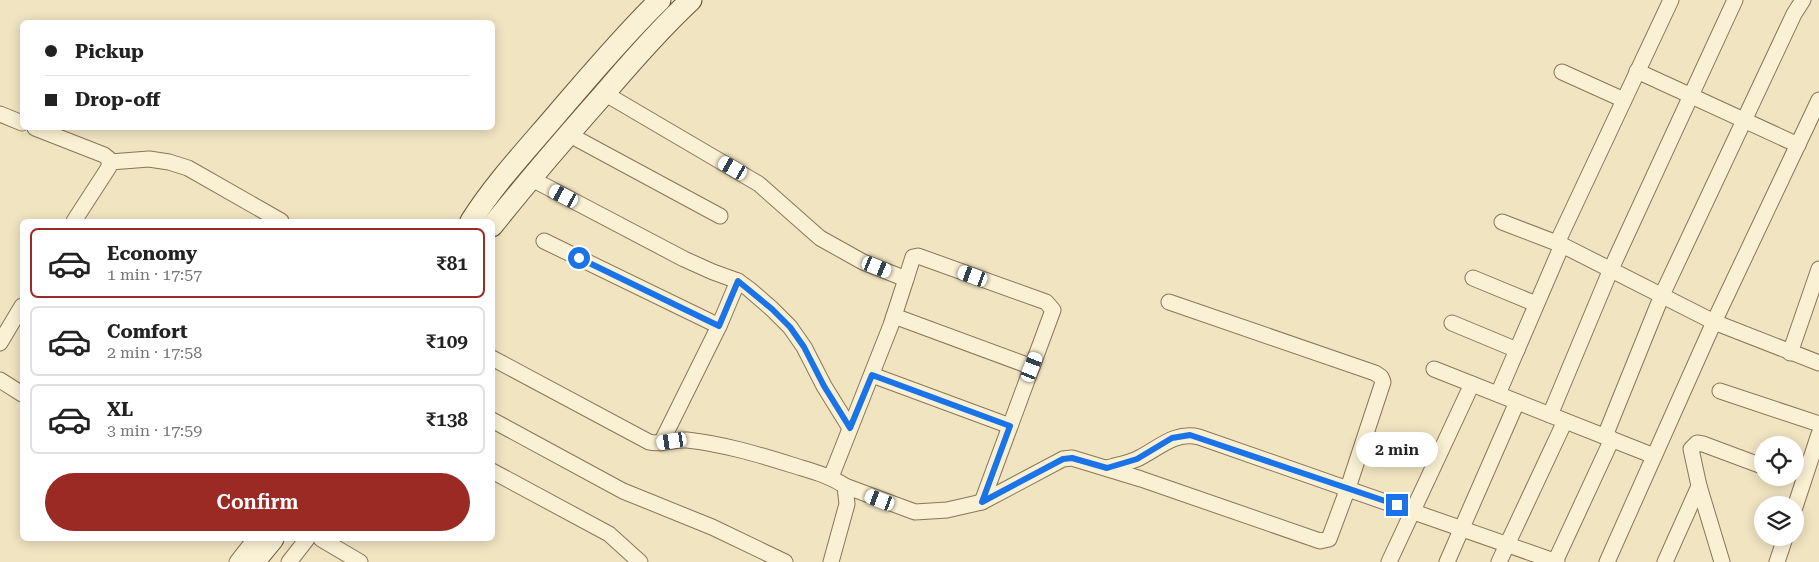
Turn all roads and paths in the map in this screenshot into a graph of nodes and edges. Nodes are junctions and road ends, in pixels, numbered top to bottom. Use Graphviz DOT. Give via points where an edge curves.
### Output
graph roads {
  1 [pos="660,0"];
  2 [pos="691,0"];
  3 [pos="1735,0"];
  4 [pos="1803,0"];
  5 [pos="1668,1"];
  6 [pos="1637,71"];
  7 [pos="1562,72"];
  8 [pos="604,93"];
  9 [pos="1691,96"];
  10 [pos="1624,100"];
  11 [pos="1819,100"];
  12 [pos="0,114"];
  13 [pos="1744,120"];
  14 [pos="20,122"];
  15 [pos="40,130"];
  16 [pos="568,134"];
  17 [pos="1798,145"];
  18 [pos="110,162"];
  19 [pos="530,178"];
  20 [pos="720,216"];
  21 [pos="75,219"];
  22 [pos="277,219"];
  23 [pos="472,219"];
  24 [pos="495,222"];
  25 [pos="1502,222"];
  26 [pos="544,241"];
  27 [pos="1559,244"];
  28 [pos="1611,269"];
  29 [pos="1819,269"];
  30 [pos="1472,278"];
  31 [pos="906,279"];
  32 [pos="738,281"];
  33 [pos="1662,295"];
  34 [pos="1169,302"];
  35 [pos="1536,304"];
  36 [pos="20,309"];
  37 [pos="894,316"];
  38 [pos="1714,322"];
  39 [pos="1452,323"];
  40 [pos="719,326"];
  41 [pos="0,343"];
  42 [pos="1517,350"];
  43 [pos="1790,353"];
  44 [pos="495,360"];
  45 [pos="1819,363"];
  46 [pos="1032,367"];
  47 [pos="1434,369"];
  48 [pos="872,375"];
  49 [pos="0,380"];
  50 [pos="1472,384"];
  51 [pos="1720,391"];
  52 [pos="20,393"];
  53 [pos="1498,394"];
  54 [pos="1516,402"];
  55 [pos="1550,415"];
  56 [pos="1565,421"];
  57 [pos="495,422"];
  58 [pos="1819,424"];
  59 [pos="1010,426"];
  60 [pos="850,428"];
  61 [pos="1819,434"];
  62 [pos="1608,438"];
  63 [pos="661,443"];
  64 [pos="1654,456"];
  65 [pos="1754,463"];
  66 [pos="1107,468"];
  67 [pos="1804,468"];
  68 [pos="495,473"];
  69 [pos="832,477"];
  70 [pos="845,486"];
  71 [pos="1700,486"];
  72 [pos="1348,488"];
  73 [pos="982,502"];
  74 [pos="1413,511"];
  75 [pos="1461,528"];
  76 [pos="254,541"];
  77 [pos="270,541"];
  78 [pos="305,541"];
  79 [pos="324,541"];
  80 [pos="1507,544"];
  81 [pos="1782,546"];
  82 [pos="238,562"];
  83 [pos="254,562"];
  84 [pos="289,562"];
  85 [pos="360,562"];
  86 [pos="640,562"];
  87 [pos="786,562"];
  88 [pos="831,562"];
  89 [pos="1389,562"];
  90 [pos="1447,562"];
  91 [pos="1499,562"];
  92 [pos="1556,562"];
  93 [pos="1607,562"];
  94 [pos="1665,562"];
  95 [pos="1722,562"];
  96 [pos="1777,562"];
  1 -- 23 [label="main road" via="537,137"];
  2 -- 8 [label="main road"];
  3 -- 9 [label="street"];
  4 -- 13 [label="street"];
  5 -- 6 [label="street"];
  6 -- 9 [label="street"];
  6 -- 10 [label="street"];
  7 -- 10 [label="street"];
  8 -- 16 [label="main road"];
  8 -- 31 [label="street" via="760,184 820,238 863,262"];
  9 -- 13 [label="street"];
  9 -- 28 [label="street"];
  10 -- 27 [label="street"];
  11 -- 17 [label="street"];
  12 -- 14 [label="street"];
  13 -- 17 [label="street"];
  13 -- 33 [label="street"];
  15 -- 18 [label="street" via="104,155"];
  16 -- 19 [label="main road"];
  16 -- 20 [label="street"];
  17 -- 38 [label="street"];
  18 -- 21 [label="street"];
  18 -- 22 [label="street" via="149,159 188,168"];
  19 -- 24 [label="main road"];
  19 -- 32 [label="street" via="684,259"];
  25 -- 27 [label="street"];
  26 -- 40 [label="street"];
  27 -- 28 [label="street"];
  27 -- 35 [label="street"];
  28 -- 33 [label="street"];
  28 -- 55 [label="street"];
  29 -- 43 [label="street"];
  30 -- 35 [label="street"];
  31 -- 37 [label="street"];
  31 -- 46 [label="street" via="913,257 918,256 1046,302 1051,306 1052,314"];
  32 -- 40 [label="street"];
  32 -- 60 [label="street" via="790,327"];
  33 -- 38 [label="street"];
  33 -- 62 [label="street"];
  34 -- 72 [label="street" via="1380,377 1383,382"];
  35 -- 42 [label="street"];
  36 -- 41 [label="street"];
  37 -- 46 [label="street"];
  37 -- 48 [label="street"];
  38 -- 43 [label="street"];
  38 -- 64 [label="street"];
  39 -- 42 [label="street"];
  40 -- 63 [label="street"];
  42 -- 53 [label="street"];
  43 -- 45 [label="street"];
  44 -- 63 [label="street" via="649,442"];
  46 -- 59 [label="street"];
  47 -- 50 [label="street"];
  48 -- 59 [label="street"];
  48 -- 60 [label="street"];
  49 -- 52 [label="street"];
  50 -- 53 [label="street"];
  50 -- 74 [label="street"];
  51 -- 58 [label="street"];
  53 -- 54 [label="street"];
  54 -- 55 [label="street"];
  54 -- 75 [label="street"];
  55 -- 56 [label="street"];
  56 -- 62 [label="street"];
  56 -- 80 [label="street"];
  57 -- 87 [label="street" via="624,491 712,526"];
  59 -- 73 [label="street"];
  60 -- 69 [label="street"];
  61 -- 67 [label="street"];
  62 -- 64 [label="street"];
  62 -- 92 [label="street"];
  63 -- 69 [label="street" via="682,440 715,443"];
  64 -- 93 [label="street"];
  65 -- 71 [label="street" via="1697,443 1692,453"];
  66 -- 72 [label="street" via="1137,459 1172,438 1190,435"];
  66 -- 72 [label="street" via="1320,541 1329,539"];
  66 -- 73 [label="street" via="1072,458 1063,459"];
  68 -- 86 [label="street" via="610,534"];
  69 -- 70 [label="street"];
  70 -- 73 [label="street" via="915,512 947,510"];
  70 -- 88 [label="street" via="848,504"];
  71 -- 94 [label="street"];
  71 -- 95 [label="street"];
  72 -- 74 [label="street"];
  74 -- 75 [label="street"];
  74 -- 89 [label="street"];
  75 -- 80 [label="street"];
  75 -- 90 [label="street"];
  76 -- 82 [label="street"];
  77 -- 83 [label="main road"];
  78 -- 84 [label="street"];
  79 -- 85 [label="street"];
  80 -- 91 [label="street"];
  80 -- 92 [label="street"];
  81 -- 96 [label="street"];
}
